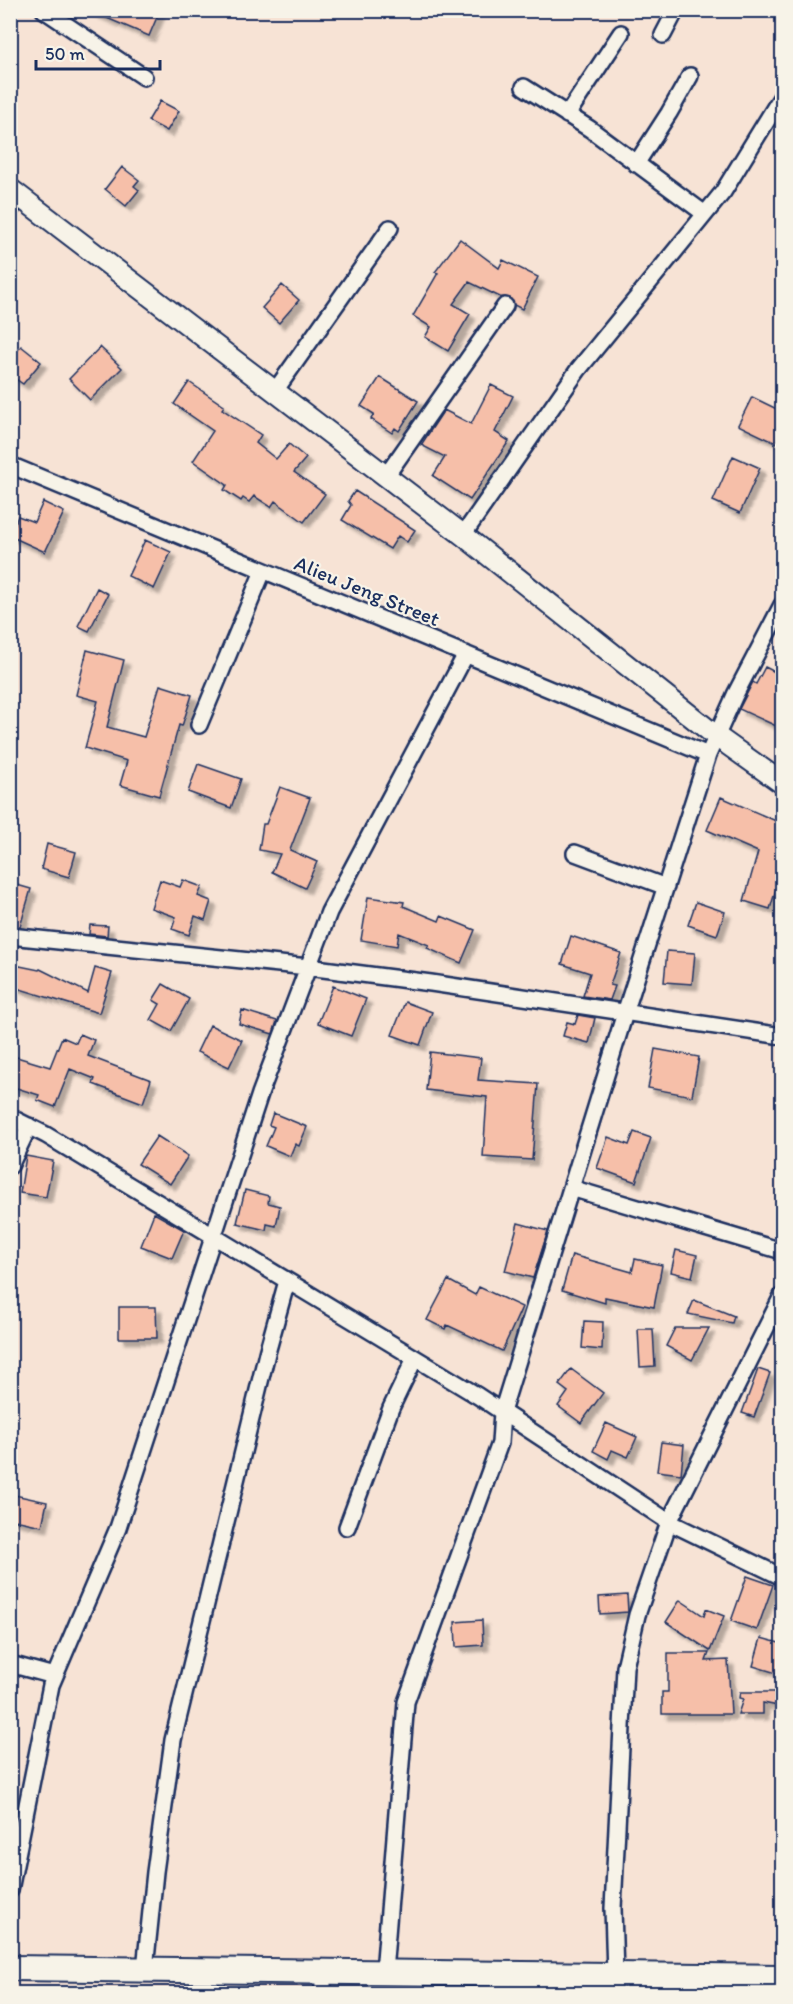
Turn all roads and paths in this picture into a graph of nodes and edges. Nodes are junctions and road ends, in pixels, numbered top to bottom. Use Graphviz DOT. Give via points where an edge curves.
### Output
graph roads {
  1 [pos="44,10"];
  2 [pos="676,10"];
  3 [pos="621,33"];
  4 [pos="663,35"];
  5 [pos="690,76"];
  6 [pos="144,77"];
  7 [pos="524,87"];
  8 [pos="783,96"];
  9 [pos="567,115"];
  10 [pos="636,164"];
  11 [pos="13,198"];
  12 [pos="705,214"];
  13 [pos="390,228"];
  14 [pos="505,306"];
  15 [pos="275,391"];
  16 [pos="10,465"];
  17 [pos="386,476"];
  18 [pos="464,535"];
  19 [pos="263,571"];
  20 [pos="783,605"];
  21 [pos="466,654"];
  22 [pos="199,724"];
  23 [pos="716,736"];
  24 [pos="708,755"];
  25 [pos="783,783"];
  26 [pos="575,853"];
  27 [pos="666,887"];
  28 [pos="10,936"];
  29 [pos="308,967"];
  30 [pos="625,1013"];
  31 [pos="783,1036"];
  32 [pos="10,1117"];
  33 [pos="29,1126"];
  34 [pos="10,1166"];
  35 [pos="571,1188"];
  36 [pos="213,1236"];
  37 [pos="783,1251"];
  38 [pos="287,1281"];
  39 [pos="783,1296"];
  40 [pos="415,1358"];
  41 [pos="502,1412"];
  42 [pos="669,1522"];
  43 [pos="347,1527"];
  44 [pos="783,1577"];
  45 [pos="10,1664"];
  46 [pos="54,1676"];
  47 [pos="14,1848"];
  48 [pos="10,1890"];
  49 [pos="10,1968"];
  50 [pos="145,1969"];
  51 [pos="384,1972"];
  52 [pos="615,1974"];
  53 [pos="783,1977"];
  54 [pos="323,1982"];
  1 -- 6 [label="street"];
  2 -- 4 [label="street"];
  3 -- 9 [label="street"];
  5 -- 10 [label="street"];
  7 -- 9 [label="street"];
  8 -- 12 [label="street"];
  9 -- 10 [label="street"];
  10 -- 12 [label="street"];
  11 -- 15 [label="street"];
  12 -- 18 [label="street" via="578,370"];
  13 -- 15 [label="street"];
  14 -- 17 [label="street"];
  15 -- 17 [label="street"];
  16 -- 19 [label="street, Alieu Jeng Street"];
  17 -- 18 [label="street"];
  18 -- 23 [label="street"];
  19 -- 21 [label="street, Alieu Jeng Street"];
  19 -- 22 [label="street"];
  20 -- 23 [label="street"];
  21 -- 24 [label="street, Alieu Jeng Street"];
  21 -- 29 [label="street" via="329,912"];
  23 -- 24 [label="street"];
  23 -- 25 [label="street"];
  24 -- 27 [label="street"];
  26 -- 27 [label="street"];
  27 -- 30 [label="street"];
  28 -- 29 [label="street"];
  29 -- 30 [label="street"];
  29 -- 36 [label="street"];
  30 -- 31 [label="street"];
  30 -- 35 [label="street"];
  32 -- 33 [label="street"];
  33 -- 34 [label="street"];
  33 -- 36 [label="street"];
  35 -- 37 [label="street"];
  35 -- 41 [label="street"];
  36 -- 38 [label="street"];
  36 -- 46 [label="street" via="118,1528"];
  38 -- 40 [label="street"];
  38 -- 50 [label="street" via="173,1740"];
  39 -- 42 [label="street"];
  40 -- 41 [label="street"];
  40 -- 43 [label="street" via="391,1408"];
  41 -- 42 [label="street"];
  41 -- 51 [label="street" via="500,1443 406,1702"];
  42 -- 44 [label="street"];
  42 -- 52 [label="street" via="637,1615 625,1667 612,1908"];
  45 -- 46 [label="street"];
  46 -- 47 [label="street"];
  47 -- 48 [label="street"];
  49 -- 50 [label="main road"];
  50 -- 54 [label="main road"];
  51 -- 52 [label="main road"];
  51 -- 54 [label="main road"];
  52 -- 53 [label="main road"];
}
